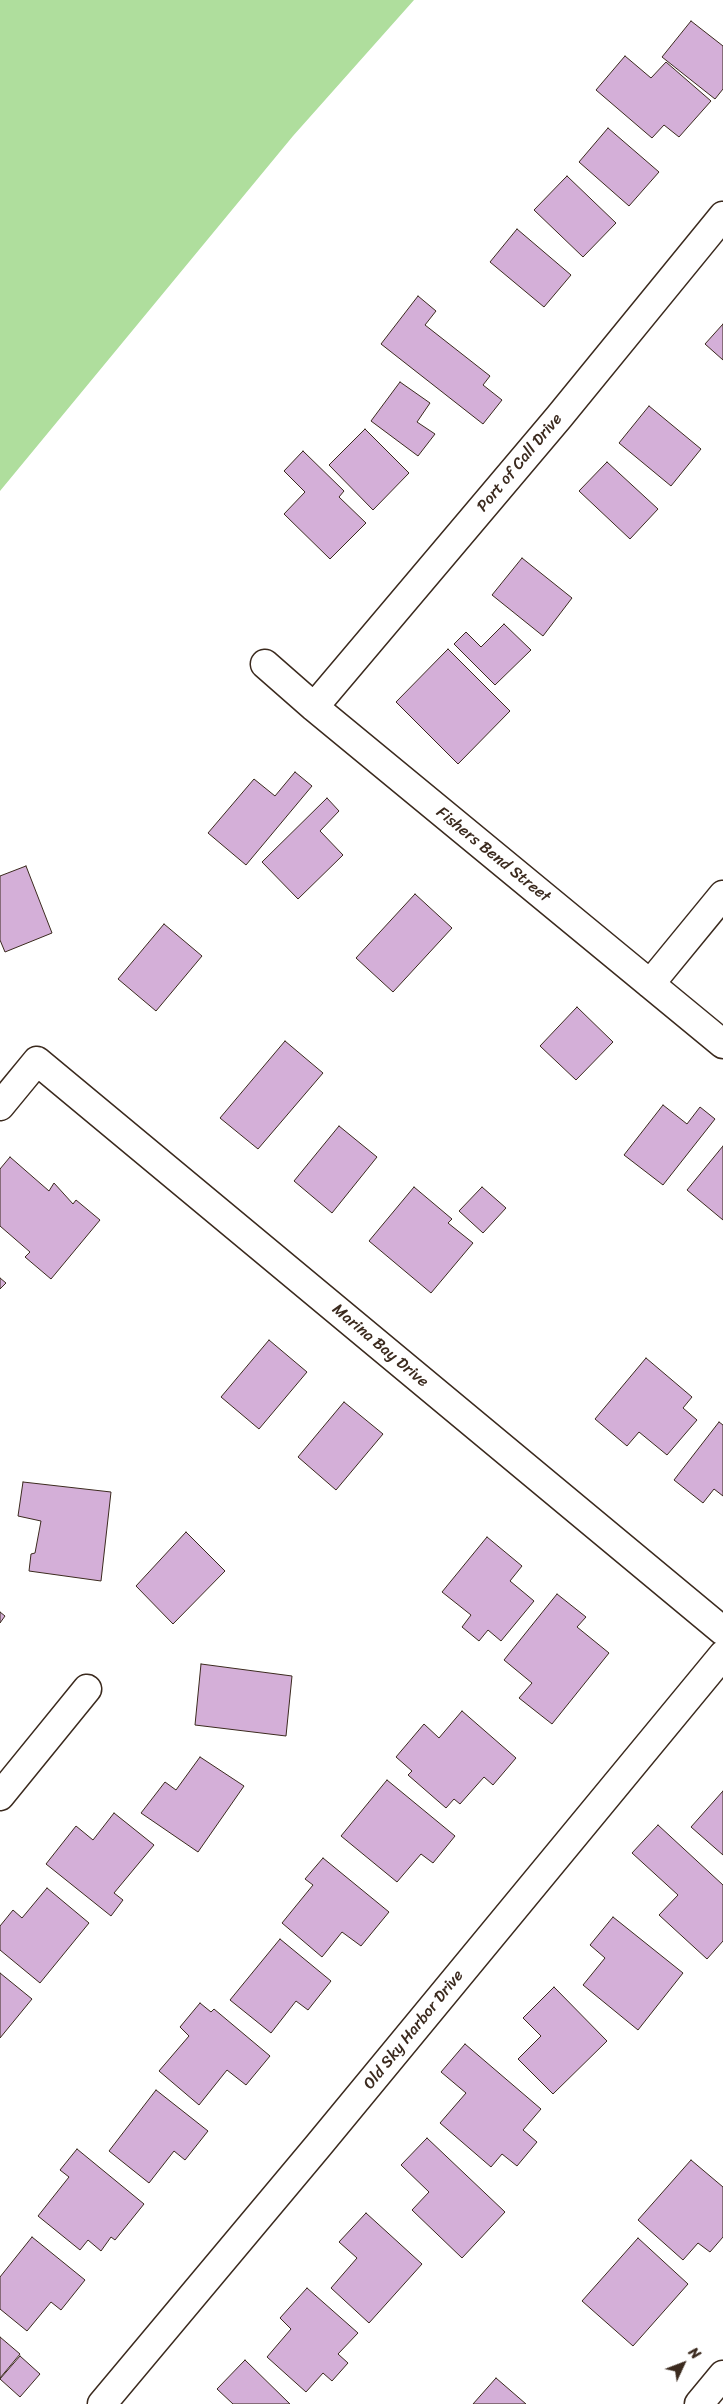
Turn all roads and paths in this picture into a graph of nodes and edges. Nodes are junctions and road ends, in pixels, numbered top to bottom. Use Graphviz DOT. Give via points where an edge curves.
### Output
graph roads {
  1 [pos="723,216"];
  2 [pos="265,664"];
  3 [pos="314,707"];
  4 [pos="723,895"];
  5 [pos="650,984"];
  6 [pos="723,1044"];
  7 [pos="0,1106"];
  8 [pos="723,1631"];
  9 [pos="723,1654"];
  10 [pos="87,1689"];
  11 [pos="0,1796"];
  12 [pos="723,2375"];
  13 [pos="102,2404"];
  14 [pos="699,2404"];
  1 -- 3 [label="street, Port of Call Drive" via="559,417"];
  2 -- 3 [label="street, Fishers Bend Street"];
  3 -- 5 [label="street, Fishers Bend Street"];
  4 -- 5 [label="street"];
  5 -- 6 [label="street, Fishers Bend Street"];
  7 -- 8 [label="street, Marina Bay Drive" via="38,1061"];
  9 -- 13 [label="street, Old Sky Harbor Drive"];
  10 -- 11 [label="street"];
  12 -- 14 [label="street"];
}
